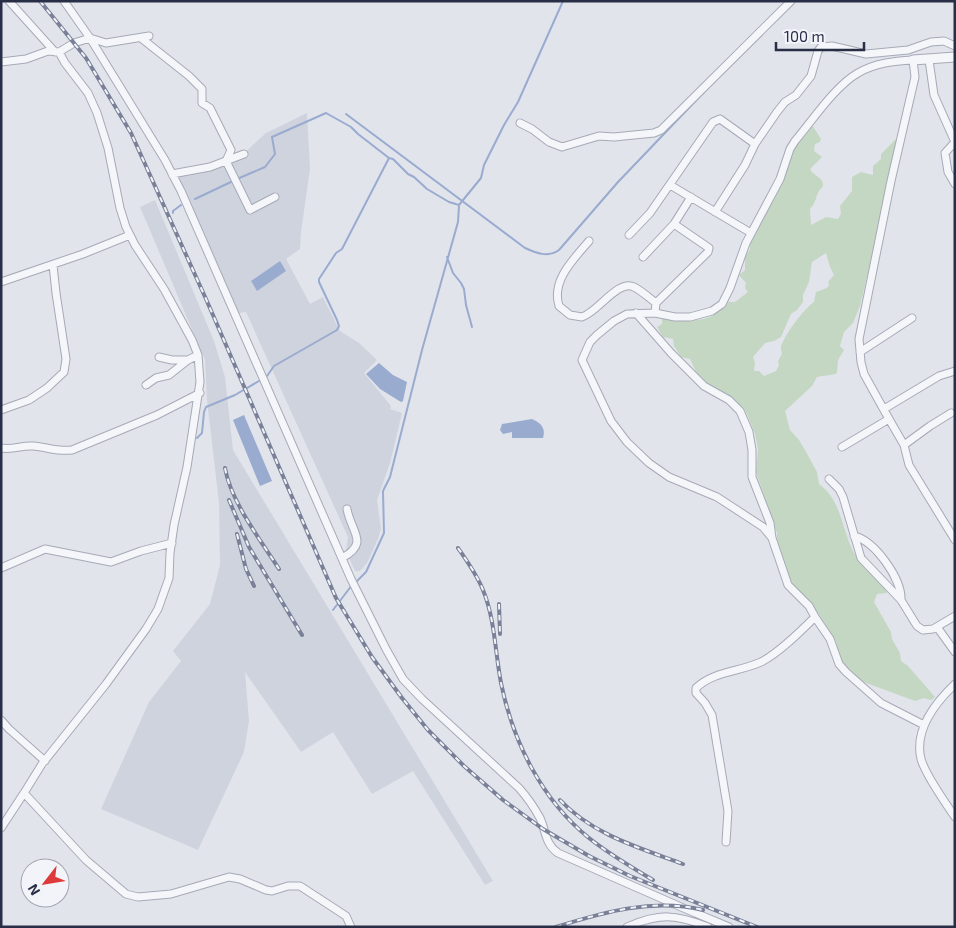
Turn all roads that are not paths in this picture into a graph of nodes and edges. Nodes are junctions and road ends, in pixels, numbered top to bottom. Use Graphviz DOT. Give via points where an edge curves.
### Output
graph roads {
  1 [pos="9,1"];
  2 [pos="64,1"];
  3 [pos="791,1"];
  4 [pos="149,36"];
  5 [pos="90,38"];
  6 [pos="141,38"];
  7 [pos="955,46"];
  8 [pos="57,52"];
  9 [pos="955,57"];
  10 [pos="913,60"];
  11 [pos="929,60"];
  12 [pos="1,62"];
  13 [pos="520,123"];
  14 [pos="754,144"];
  15 [pos="244,154"];
  16 [pos="226,161"];
  17 [pos="172,174"];
  18 [pos="955,184"];
  19 [pos="670,185"];
  20 [pos="276,197"];
  21 [pos="691,197"];
  22 [pos="715,212"];
  23 [pos="674,224"];
  24 [pos="751,233"];
  25 [pos="130,235"];
  26 [pos="629,235"];
  27 [pos="589,240"];
  28 [pos="643,257"];
  29 [pos="54,265"];
  30 [pos="1,282"];
  31 [pos="656,303"];
  32 [pos="636,313"];
  33 [pos="655,313"];
  34 [pos="912,318"];
  35 [pos="860,352"];
  36 [pos="198,355"];
  37 [pos="159,357"];
  38 [pos="188,360"];
  39 [pos="955,371"];
  40 [pos="146,385"];
  41 [pos="200,393"];
  42 [pos="884,409"];
  43 [pos="1,410"];
  44 [pos="951,413"];
  45 [pos="889,419"];
  46 [pos="904,445"];
  47 [pos="842,447"];
  48 [pos="1,448"];
  49 [pos="828,480"];
  50 [pos="347,509"];
  51 [pos="854,536"];
  52 [pos="772,538"];
  53 [pos="955,540"];
  54 [pos="172,543"];
  55 [pos="342,558"];
  56 [pos="1,568"];
  57 [pos="901,600"];
  58 [pos="955,616"];
  59 [pos="815,617"];
  60 [pos="937,627"];
  61 [pos="955,652"];
  62 [pos="955,684"];
  63 [pos="1,720"];
  64 [pos="924,725"];
  65 [pos="45,761"];
  66 [pos="24,793"];
  67 [pos="955,817"];
  68 [pos="1,828"];
  69 [pos="726,842"];
  70 [pos="351,927"];
  71 [pos="627,927"];
  72 [pos="708,927"];
  73 [pos="729,927"];
  1 -- 8 [label="street"];
  2 -- 5 [label="street"];
  3 -- 13 [label="street" via="661,130 599,136 562,147"];
  4 -- 6 [label="street"];
  5 -- 6 [label="street" via="106,43"];
  5 -- 8 [label="street"];
  5 -- 17 [label="street"];
  6 -- 16 [label="street" via="202,89 202,103 210,108 231,150"];
  7 -- 14 [label="street" via="949,42 927,43 908,50 876,54 826,45 821,47 811,76 776,112"];
  8 -- 12 [label="street" via="48,51 26,59"];
  8 -- 25 [label="street" via="88,93 97,113 120,208"];
  9 -- 11 [label="street"];
  10 -- 11 [label="street"];
  10 -- 24 [label="street" via="892,61 868,68 843,84 790,150 780,179"];
  10 -- 35 [label="street" via="915,77 872,274 859,339"];
  11 -- 18 [label="street" via="934,95 955,142 945,153 948,172"];
  14 -- 19 [label="street" via="720,120 713,122"];
  14 -- 22 [label="street" via="745,165"];
  15 -- 16 [label="street"];
  16 -- 17 [label="street"];
  16 -- 20 [label="street" via="250,210"];
  17 -- 55 [label="street"];
  19 -- 21 [label="street"];
  19 -- 26 [label="street"];
  21 -- 22 [label="street"];
  21 -- 23 [label="street"];
  22 -- 24 [label="street"];
  23 -- 28 [label="street"];
  23 -- 31 [label="street" via="708,248 708,252"];
  24 -- 33 [label="street" via="722,304 699,316 675,317"];
  25 -- 29 [label="street"];
  25 -- 36 [label="street" via="186,328"];
  27 -- 31 [label="street" via="566,268 556,291 559,306 575,317 582,317 625,286 632,286"];
  29 -- 30 [label="street"];
  29 -- 43 [label="street" via="66,359 64,372 29,400"];
  31 -- 33 [label="street"];
  32 -- 33 [label="street"];
  32 -- 52 [label="street" via="704,386 729,400 740,411 749,432 752,476 770,523"];
  32 -- 52 [label="street" via="614,321 597,335 582,360 611,421 649,463 669,477 718,497 763,528"];
  34 -- 35 [label="street"];
  35 -- 42 [label="street" via="864,374"];
  36 -- 38 [label="street"];
  36 -- 41 [label="street"];
  37 -- 38 [label="street"];
  38 -- 40 [label="street" via="169,375"];
  39 -- 42 [label="street" via="939,376"];
  41 -- 48 [label="street" via="157,415 72,450 61,452 32,446"];
  41 -- 54 [label="street"];
  42 -- 45 [label="street"];
  44 -- 46 [label="street"];
  45 -- 46 [label="street"];
  45 -- 47 [label="street"];
  46 -- 53 [label="street" via="909,466"];
  49 -- 51 [label="street" via="838,489"];
  50 -- 55 [label="street" via="358,544"];
  51 -- 57 [label="street" via="861,558"];
  51 -- 57 [label="street" via="866,541 881,557 898,582"];
  52 -- 59 [label="street" via="788,585"];
  54 -- 56 [label="street" via="111,562 45,549"];
  54 -- 65 [label="street" via="169,578 158,609 106,684"];
  55 -- 73 [label="street" via="403,679 519,788 541,820 550,848"];
  57 -- 60 [label="street" via="917,626 923,630"];
  58 -- 60 [label="street"];
  59 -- 64 [label="street" via="846,672 881,703"];
  59 -- 69 [label="street" via="761,662 722,672 696,688 712,716 728,811"];
  60 -- 61 [label="street"];
  62 -- 64 [label="street" via="942,697"];
  63 -- 65 [label="street"];
  64 -- 67 [label="street" via="920,746 922,761"];
  65 -- 66 [label="street"];
  66 -- 68 [label="street"];
  66 -- 70 [label="street" via="86,860 126,894 138,897 170,894 229,877 272,891 300,886 346,916"];
  71 -- 72 [label="street" via="647,918 667,917 694,921"];
}
